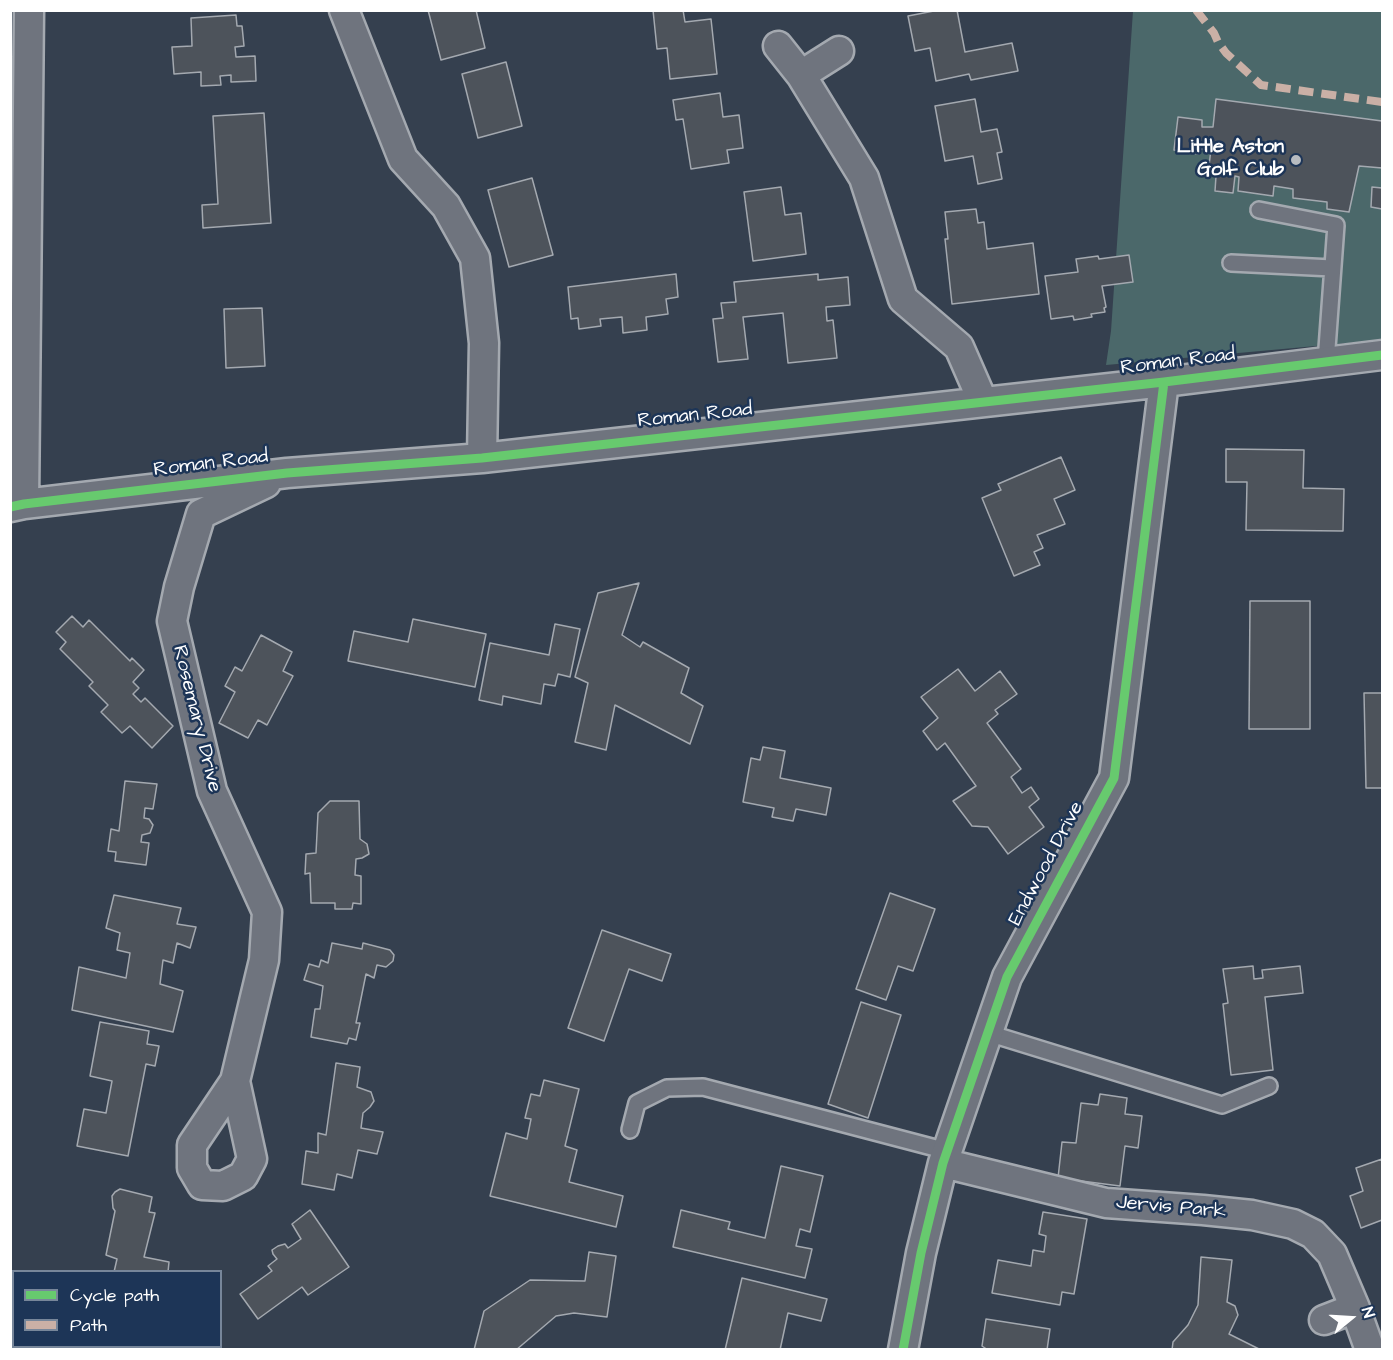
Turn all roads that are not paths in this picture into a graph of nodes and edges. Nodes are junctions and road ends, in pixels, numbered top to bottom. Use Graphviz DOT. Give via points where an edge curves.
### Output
graph roads {
  1 [pos="29,10"];
  2 [pos="344,10"];
  3 [pos="778,46"];
  4 [pos="839,51"];
  5 [pos="801,75"];
  6 [pos="1259,210"];
  7 [pos="1230,262"];
  8 [pos="1332,268"];
  9 [pos="1383,355"];
  10 [pos="1326,362"];
  11 [pos="1164,382"];
  12 [pos="983,402"];
  13 [pos="482,458"];
  14 [pos="287,473"];
  15 [pos="17,506"];
  16 [pos="988,1033"];
  17 [pos="235,1081"];
  18 [pos="1269,1086"];
  19 [pos="630,1130"];
  20 [pos="945,1157"];
  21 [pos="1355,1308"];
  22 [pos="1324,1320"];
  23 [pos="903,1350"];
  24 [pos="1370,1350"];
  1 -- 15 [label="street"];
  2 -- 13 [label="street" via="403,159 446,206 476,258 484,343"];
  3 -- 5 [label="street"];
  4 -- 5 [label="street"];
  5 -- 12 [label="street" via="864,178 903,299 958,347"];
  6 -- 8 [label="lane" via="1336,225"];
  7 -- 8 [label="lane"];
  8 -- 10 [label="lane"];
  9 -- 10 [label="street, Roman Road"];
  10 -- 11 [label="street, Roman Road"];
  11 -- 12 [label="street, Roman Road"];
  11 -- 16 [label="street, Endwood Drive" via="1114,778 1007,977"];
  12 -- 13 [label="street, Roman Road"];
  13 -- 14 [label="street, Roman Road"];
  14 -- 15 [label="street, Roman Road"];
  14 -- 17 [label="street, Rosemary Drive" via="201,514 178,587 172,621 212,791 267,912 264,960"];
  16 -- 18 [label="lane" via="1222,1105"];
  16 -- 20 [label="street, Endwood Drive"];
  19 -- 20 [label="lane" via="638,1103 668,1088 703,1087"];
  20 -- 21 [label="street, Jervis Park" via="1106,1203 1252,1215 1293,1224 1313,1234 1332,1254"];
  20 -- 23 [label="street, Endwood Drive" via="921,1253"];
  21 -- 22 [label="street"];
  21 -- 24 [label="street, Jervis Park"];
}
